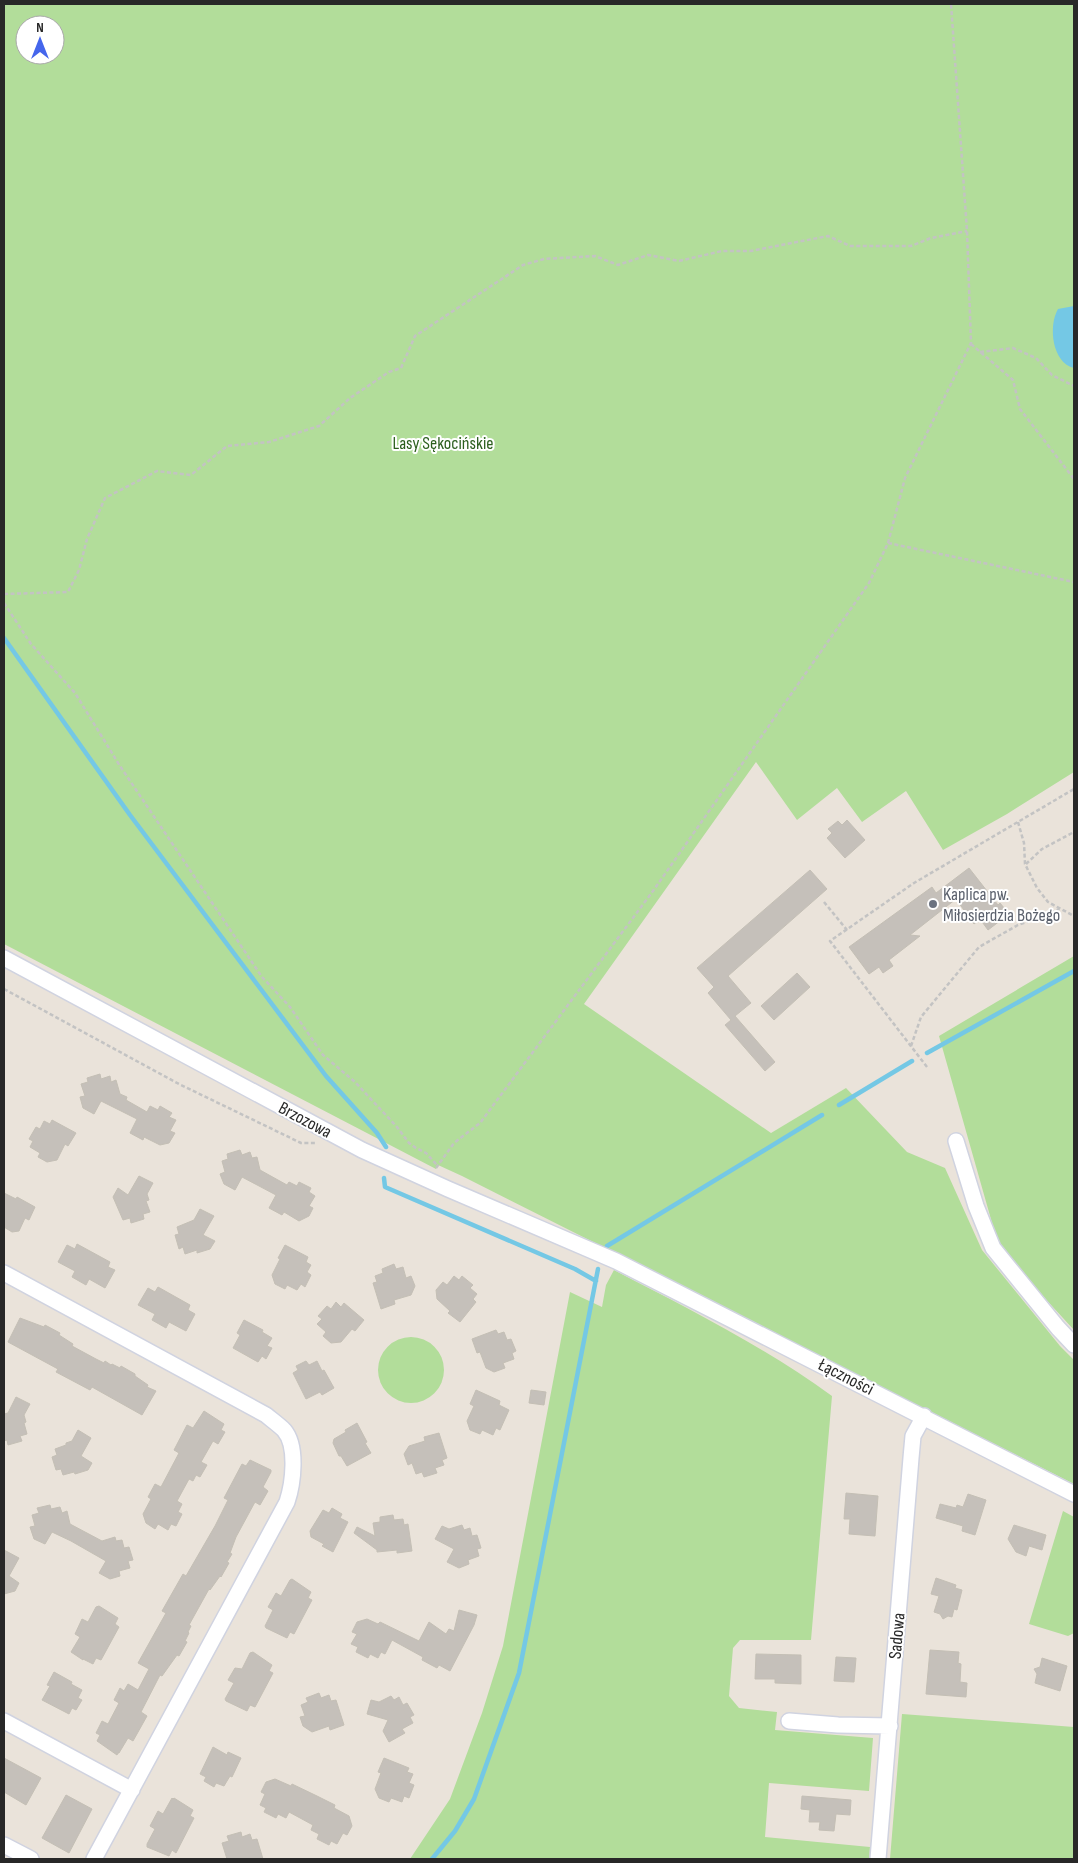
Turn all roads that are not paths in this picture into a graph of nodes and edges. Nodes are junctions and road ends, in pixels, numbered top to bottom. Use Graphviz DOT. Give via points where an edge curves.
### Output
graph roads {
  1 [pos="4,958"];
  2 [pos="956,1141"];
  3 [pos="616,1261"];
  4 [pos="4,1273"];
  5 [pos="1074,1345"];
  6 [pos="924,1416"];
  7 [pos="1074,1494"];
  8 [pos="4,1721"];
  9 [pos="790,1721"];
  10 [pos="890,1726"];
  11 [pos="132,1790"];
  12 [pos="4,1845"];
  13 [pos="31,1859"];
  14 [pos="94,1859"];
  15 [pos="878,1859"];
  1 -- 3 [label="street, Brzozowa" via="362,1150"];
  2 -- 5 [label="street" via="993,1248"];
  3 -- 6 [label="street, Łączności"];
  4 -- 11 [label="street" via="266,1415 286,1432 293,1454 293,1479 287,1502"];
  6 -- 7 [label="street, Łączności"];
  6 -- 10 [label="street, Sadowa" via="913,1436"];
  8 -- 11 [label="street"];
  9 -- 10 [label="street"];
  10 -- 15 [label="street, Sadowa"];
  11 -- 14 [label="street"];
  12 -- 13 [label="street"];
}
